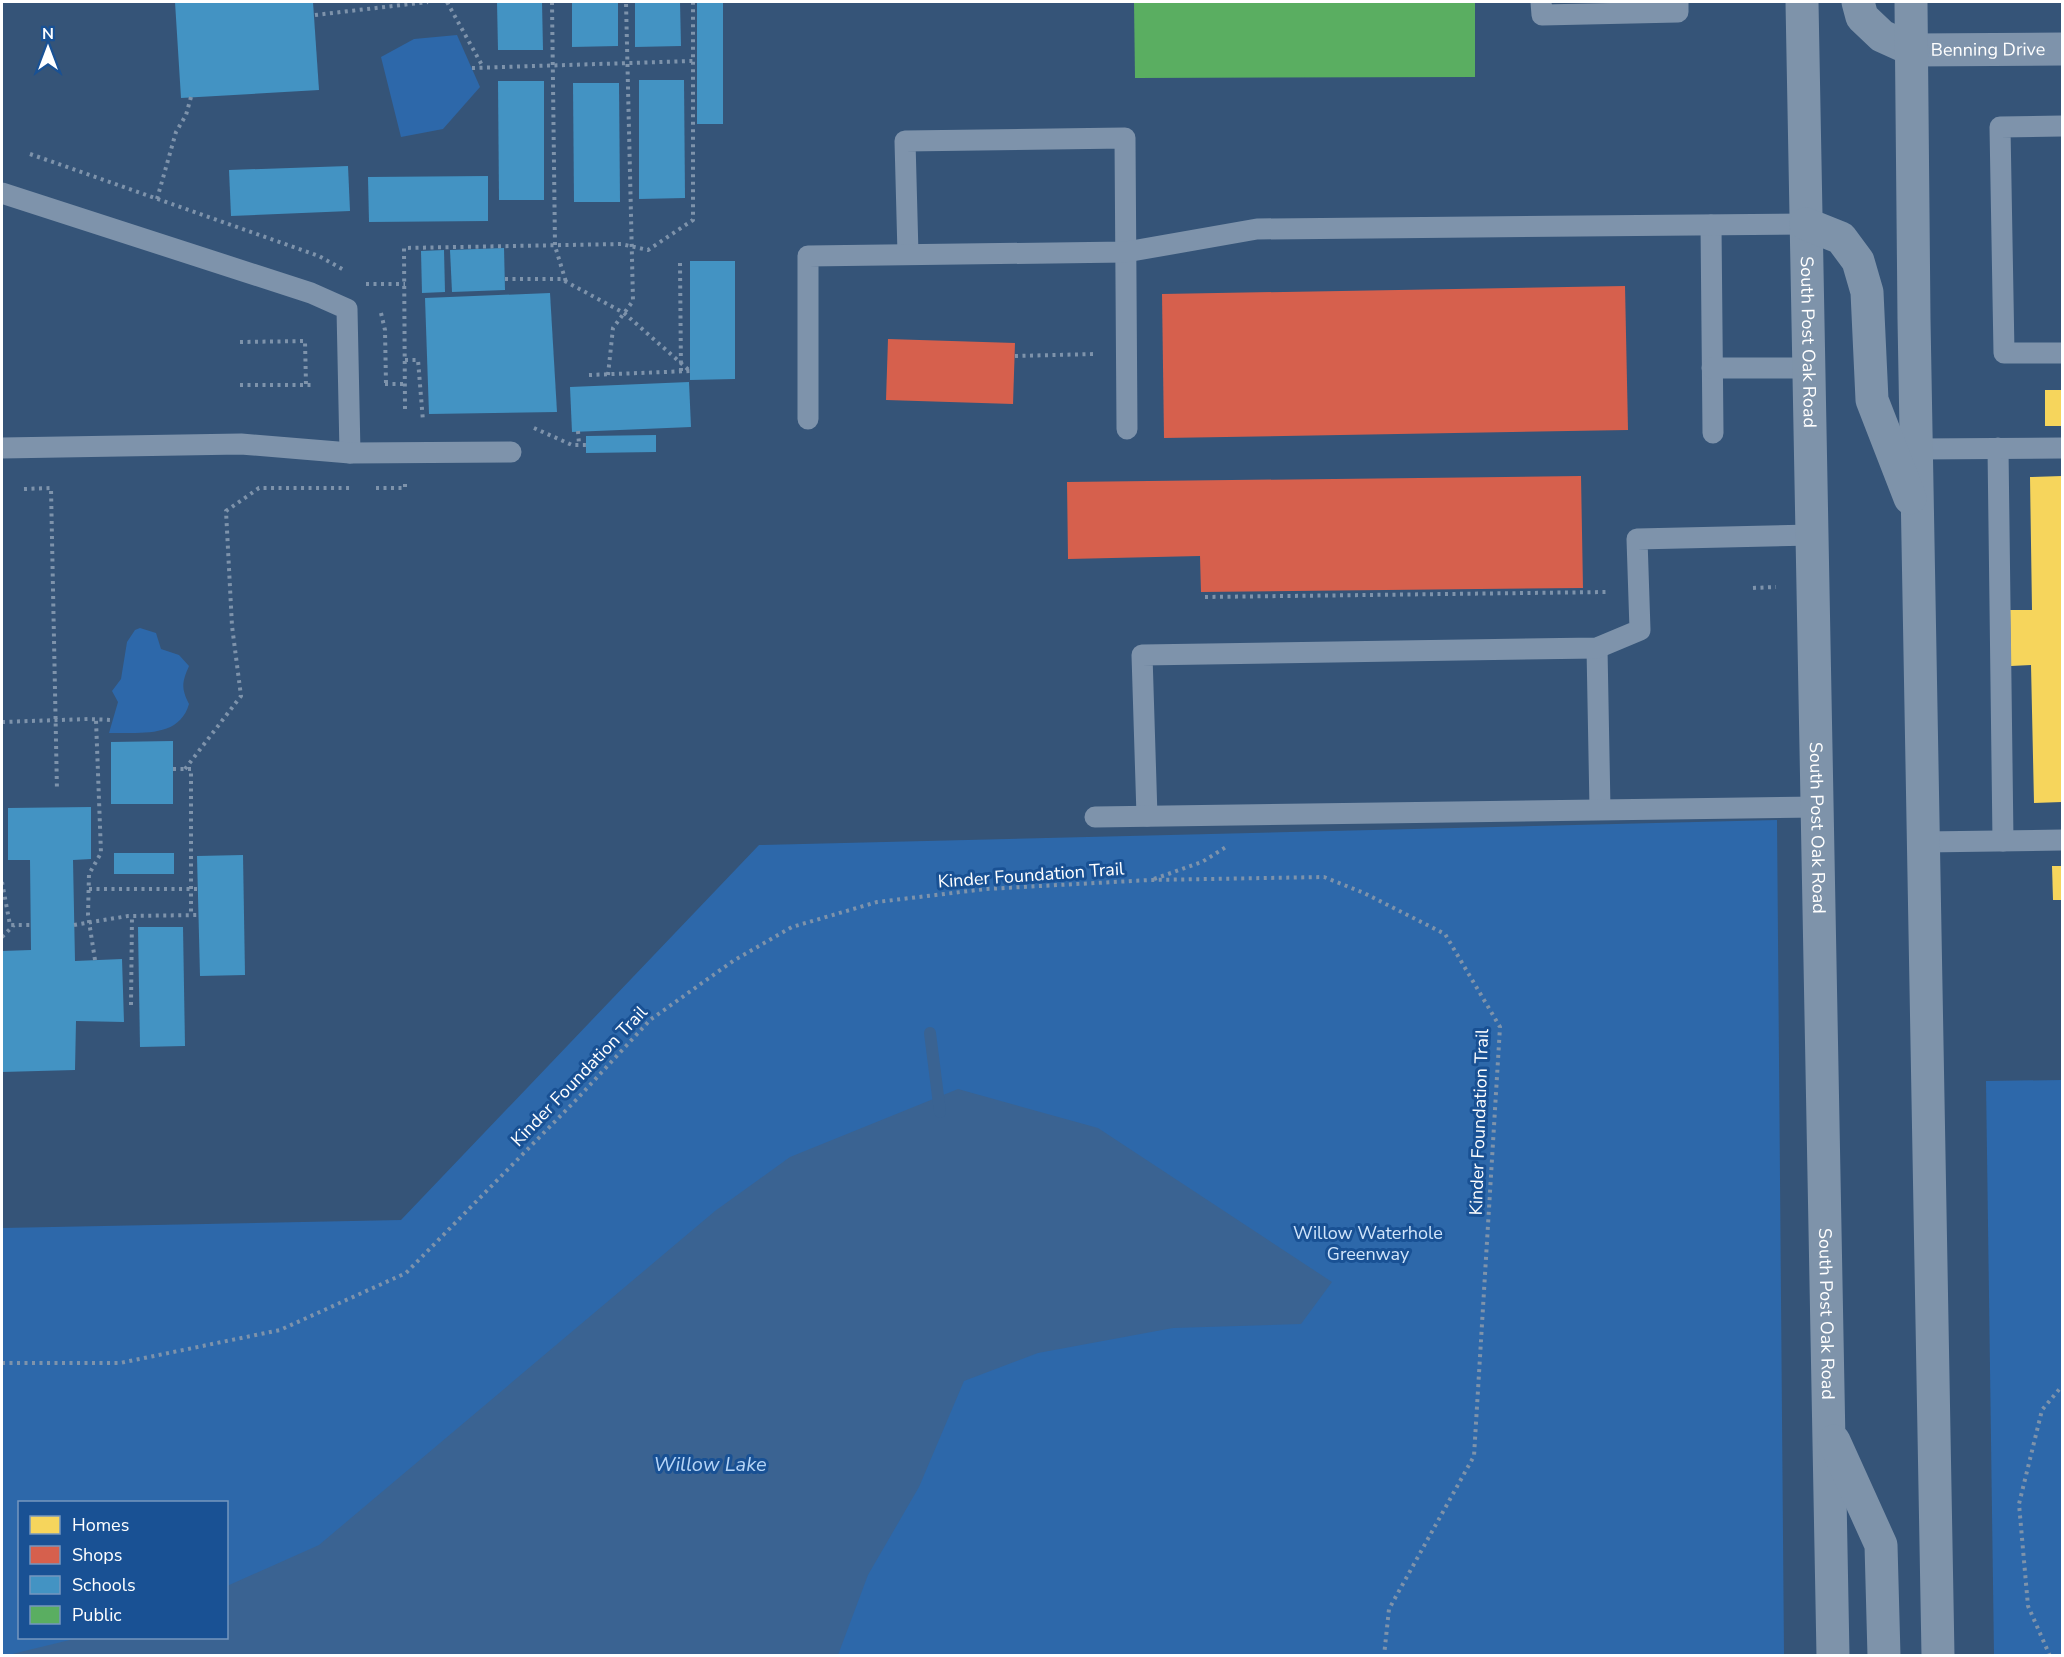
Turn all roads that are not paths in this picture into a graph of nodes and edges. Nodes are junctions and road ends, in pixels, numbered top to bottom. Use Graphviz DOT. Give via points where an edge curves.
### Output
graph roads {
  1 [pos="1541,2"];
  2 [pos="1678,2"];
  3 [pos="1802,2"];
  4 [pos="1858,2"];
  5 [pos="1911,2"];
  6 [pos="2062,49"];
  7 [pos="1913,50"];
  8 [pos="2062,126"];
  9 [pos="2,193"];
  10 [pos="1806,224"];
  11 [pos="1711,225"];
  12 [pos="1126,252"];
  13 [pos="908,254"];
  14 [pos="2062,352"];
  15 [pos="1712,368"];
  16 [pos="1808,368"];
  17 [pos="807,419"];
  18 [pos="1128,429"];
  19 [pos="1713,433"];
  20 [pos="2,448"];
  21 [pos="1998,448"];
  22 [pos="2062,448"];
  23 [pos="1917,449"];
  24 [pos="511,452"];
  25 [pos="350,453"];
  26 [pos="1918,520"];
  27 [pos="1811,535"];
  28 [pos="1597,648"];
  29 [pos="1817,807"];
  30 [pos="1600,809"];
  31 [pos="1147,816"];
  32 [pos="1095,817"];
  33 [pos="2062,840"];
  34 [pos="2003,841"];
  35 [pos="1924,842"];
  36 [pos="1828,1429"];
  37 [pos="1833,1656"];
  38 [pos="1884,1656"];
  39 [pos="1938,1656"];
  1 -- 2 [label="lane" via="1542,15 1678,12"];
  3 -- 10 [label="highway, South Post Oak Road"];
  4 -- 7 [label="highway" via="1862,17 1882,36"];
  5 -- 7 [label="highway"];
  6 -- 7 [label="street, Benning Drive"];
  7 -- 23 [label="highway"];
  8 -- 14 [label="lane" via="2000,127 2004,353"];
  9 -- 25 [label="lane" via="311,293 346,309"];
  10 -- 11 [label="lane"];
  10 -- 16 [label="highway, South Post Oak Road"];
  10 -- 26 [label="highway" via="1841,238 1858,261 1867,292 1872,400"];
  11 -- 12 [label="lane" via="1257,229"];
  11 -- 15 [label="lane"];
  12 -- 13 [label="lane"];
  12 -- 13 [label="lane" via="1125,138 905,141"];
  12 -- 18 [label="lane"];
  13 -- 17 [label="lane" via="808,256"];
  15 -- 16 [label="lane"];
  15 -- 19 [label="lane"];
  16 -- 27 [label="highway, South Post Oak Road"];
  20 -- 25 [label="lane" via="241,444"];
  21 -- 22 [label="lane"];
  21 -- 23 [label="lane"];
  21 -- 34 [label="lane"];
  23 -- 26 [label="highway"];
  24 -- 25 [label="lane"];
  26 -- 35 [label="highway"];
  27 -- 28 [label="lane" via="1637,539 1640,630"];
  27 -- 29 [label="highway, South Post Oak Road"];
  28 -- 30 [label="lane"];
  28 -- 31 [label="lane" via="1142,655"];
  29 -- 30 [label="lane"];
  29 -- 36 [label="highway, South Post Oak Road"];
  30 -- 31 [label="lane"];
  31 -- 32 [label="lane"];
  33 -- 34 [label="lane"];
  34 -- 35 [label="lane"];
  35 -- 39 [label="highway"];
  36 -- 37 [label="highway, South Post Oak Road"];
  36 -- 38 [label="highway" via="1881,1545"];
}
